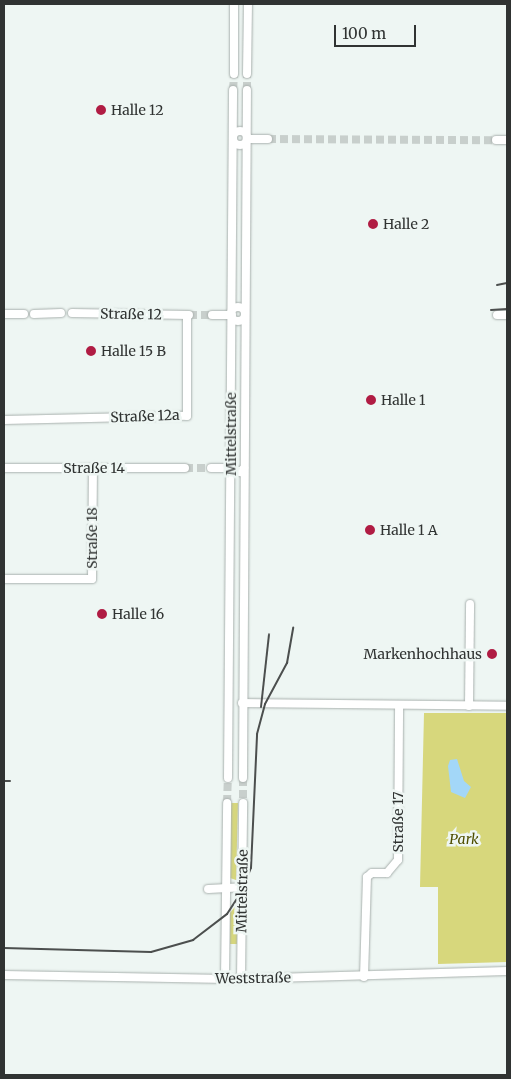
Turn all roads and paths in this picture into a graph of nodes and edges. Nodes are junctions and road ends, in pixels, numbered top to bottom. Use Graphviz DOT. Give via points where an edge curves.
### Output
graph roads {
  1 [pos="234,4"];
  2 [pos="248,4"];
  3 [pos="234,74"];
  4 [pos="247,74"];
  5 [pos="234,90"];
  6 [pos="247,90"];
  7 [pos="233,138"];
  8 [pos="247,139"];
  9 [pos="268,139"];
  10 [pos="496,140"];
  11 [pos="507,140"];
  12 [pos="61,313"];
  13 [pos="72,313"];
  14 [pos="4,314"];
  15 [pos="24,314"];
  16 [pos="34,314"];
  17 [pos="188,315"];
  18 [pos="212,315"];
  19 [pos="232,315"];
  20 [pos="245,315"];
  21 [pos="497,315"];
  22 [pos="507,315"];
  23 [pos="4,420"];
  24 [pos="244,464"];
  25 [pos="230,465"];
  26 [pos="4,468"];
  27 [pos="93,468"];
  28 [pos="185,468"];
  29 [pos="211,468"];
  30 [pos="230,569"];
  31 [pos="243,569"];
  32 [pos="4,579"];
  33 [pos="470,604"];
  34 [pos="229,641"];
  35 [pos="243,641"];
  36 [pos="242,703"];
  37 [pos="228,704"];
  38 [pos="400,705"];
  39 [pos="469,706"];
  40 [pos="507,706"];
  41 [pos="228,778"];
  42 [pos="242,778"];
  43 [pos="227,803"];
  44 [pos="243,803"];
  45 [pos="227,887"];
  46 [pos="242,887"];
  47 [pos="208,889"];
  48 [pos="506,972"];
  49 [pos="4,974"];
  50 [pos="364,977"];
  51 [pos="225,978"];
  52 [pos="241,978"];
  1 -- 3 [label="street"];
  2 -- 4 [label="street"];
  5 -- 7 [label="street, Mittelstraße"];
  6 -- 8 [label="street, Mittelstraße"];
  7 -- 8 [label="street" via="241,132"];
  7 -- 19 [label="street, Mittelstraße"];
  8 -- 9 [label="street"];
  8 -- 20 [label="street, Mittelstraße"];
  10 -- 11 [label="street"];
  12 -- 16 [label="street"];
  13 -- 17 [label="street, Straße 12"];
  14 -- 15 [label="street"];
  17 -- 23 [label="street, Straße 12a" via="187,416"];
  18 -- 19 [label="street"];
  19 -- 20 [label="street" via="233,309 238,307"];
  19 -- 25 [label="street, Mittelstraße"];
  20 -- 24 [label="street, Mittelstraße"];
  21 -- 22 [label="street"];
  24 -- 25 [label="street" via="240,472"];
  24 -- 25 [label="street" via="238,456"];
  24 -- 31 [label="street, Mittelstraße"];
  25 -- 29 [label="street"];
  25 -- 30 [label="street, Mittelstraße"];
  26 -- 27 [label="street, Straße 14"];
  27 -- 28 [label="street, Straße 14"];
  27 -- 32 [label="street, Straße 18" via="92,579"];
  30 -- 31 [label="street"];
  30 -- 34 [label="street, Mittelstraße"];
  31 -- 35 [label="street, Mittelstraße"];
  33 -- 39 [label="street"];
  34 -- 35 [label="street"];
  34 -- 37 [label="street, Mittelstraße"];
  35 -- 36 [label="street, Mittelstraße"];
  36 -- 37 [label="street" via="235,697"];
  36 -- 38 [label="street"];
  36 -- 42 [label="street, Mittelstraße"];
  37 -- 41 [label="street, Mittelstraße"];
  38 -- 39 [label="street"];
  38 -- 50 [label="street, Straße 17" via="398,860 387,873 372,873 367,877"];
  39 -- 40 [label="street"];
  43 -- 45 [label="street, Mittelstraße"];
  44 -- 46 [label="street, Mittelstraße"];
  45 -- 46 [label="street"];
  45 -- 47 [label="street"];
  45 -- 51 [label="street, Mittelstraße"];
  46 -- 52 [label="street, Mittelstraße"];
  48 -- 50 [label="street, Weststraße"];
  49 -- 51 [label="street, Weststraße"];
  50 -- 52 [label="street, Weststraße"];
  51 -- 52 [label="street, Weststraße"];
}
